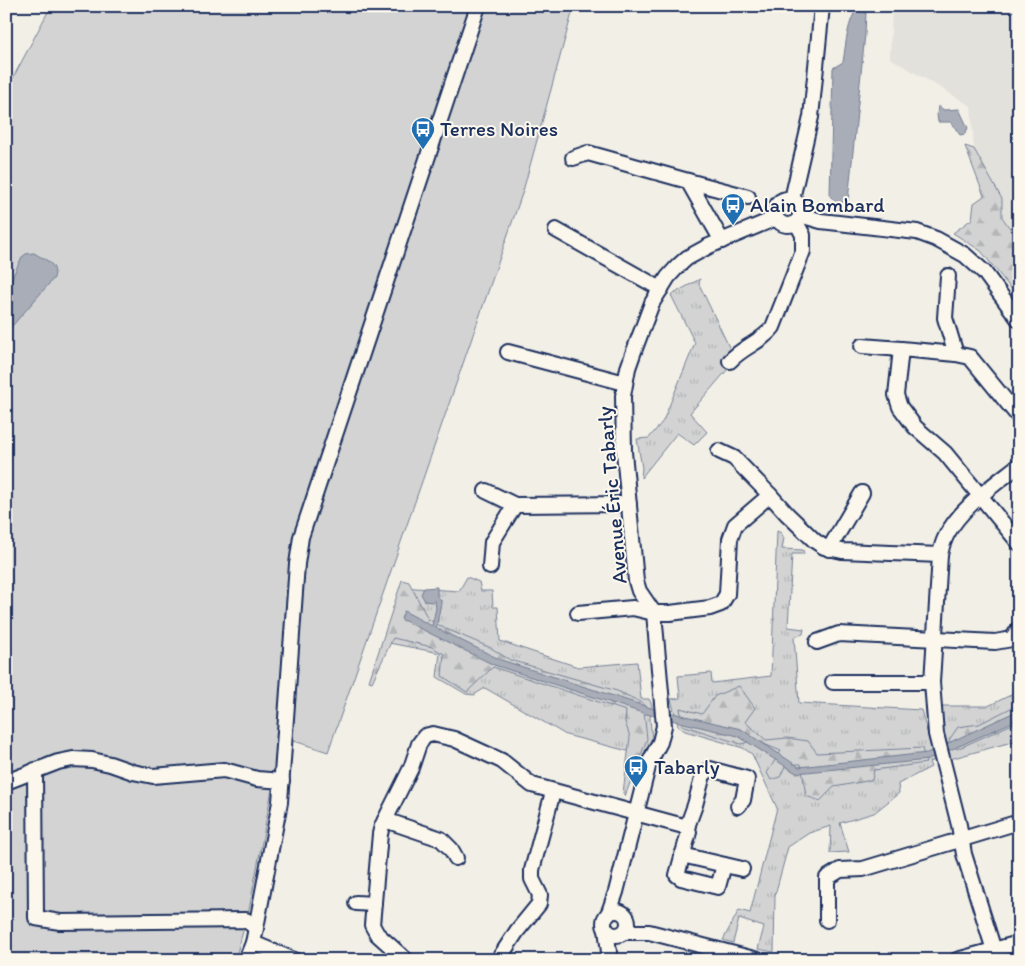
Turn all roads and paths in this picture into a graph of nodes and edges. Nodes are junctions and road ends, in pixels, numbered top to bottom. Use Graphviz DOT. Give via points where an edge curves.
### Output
graph roads {
  1 [pos="478,6"];
  2 [pos="822,6"];
  3 [pos="573,158"];
  4 [pos="688,181"];
  5 [pos="748,197"];
  6 [pos="792,199"];
  7 [pos="776,218"];
  8 [pos="798,219"];
  9 [pos="556,230"];
  10 [pos="722,241"];
  11 [pos="948,276"];
  12 [pos="661,289"];
  13 [pos="1019,320"];
  14 [pos="862,346"];
  15 [pos="901,350"];
  16 [pos="508,352"];
  17 [pos="956,354"];
  18 [pos="730,362"];
  19 [pos="625,383"];
  20 [pos="1019,417"];
  21 [pos="719,451"];
  22 [pos="1019,465"];
  23 [pos="486,491"];
  24 [pos="862,493"];
  25 [pos="770,495"];
  26 [pos="981,496"];
  27 [pos="629,504"];
  28 [pos="515,505"];
  29 [pos="1019,543"];
  30 [pos="829,549"];
  31 [pos="940,555"];
  32 [pos="490,567"];
  33 [pos="578,612"];
  34 [pos="654,613"];
  35 [pos="1017,635"];
  36 [pos="935,639"];
  37 [pos="817,642"];
  38 [pos="833,682"];
  39 [pos="932,682"];
  40 [pos="35,770"];
  41 [pos="282,781"];
  42 [pos="6,782"];
  43 [pos="553,792"];
  44 [pos="738,806"];
  45 [pos="637,813"];
  46 [pos="386,820"];
  47 [pos="1019,822"];
  48 [pos="687,827"];
  49 [pos="962,839"];
  50 [pos="682,855"];
  51 [pos="456,858"];
  52 [pos="724,865"];
  53 [pos="742,869"];
  54 [pos="616,892"];
  55 [pos="356,903"];
  56 [pos="374,904"];
  57 [pos="826,920"];
  58 [pos="607,922"];
  59 [pos="624,924"];
  60 [pos="256,928"];
  61 [pos="253,943"];
  62 [pos="1019,943"];
  63 [pos="995,955"];
  64 [pos="608,956"];
  65 [pos="246,960"];
  66 [pos="294,960"];
  67 [pos="406,960"];
  68 [pos="498,960"];
  69 [pos="758,960"];
  70 [pos="957,960"];
  1 -- 41 [label="street" via="301,537"];
  2 -- 6 [label="street" via="811,117"];
  3 -- 4 [label="street" via="588,153"];
  4 -- 5 [label="street"];
  4 -- 10 [label="street"];
  6 -- 7 [label="street" via="784,199 778,204"];
  6 -- 8 [label="street" via="800,208"];
  7 -- 8 [label="street" via="785,225"];
  7 -- 10 [label="street, Avenue Éric Tabarly"];
  8 -- 13 [label="street" via="917,232 936,239 965,255 984,272"];
  8 -- 18 [label="street" via="803,251 773,327"];
  9 -- 12 [label="street"];
  10 -- 12 [label="street, Avenue Éric Tabarly" via="688,258 668,277"];
  11 -- 17 [label="street" via="945,318"];
  12 -- 19 [label="street, Avenue Éric Tabarly" via="652,303"];
  14 -- 15 [label="street"];
  15 -- 17 [label="street"];
  15 -- 26 [label="street" via="896,395 900,406 915,427 945,452"];
  16 -- 19 [label="street"];
  17 -- 20 [label="street" via="970,357"];
  19 -- 27 [label="street, Avenue Éric Tabarly" via="624,452"];
  21 -- 25 [label="street" via="734,458"];
  22 -- 26 [label="street"];
  23 -- 28 [label="street"];
  24 -- 30 [label="street"];
  25 -- 30 [label="street" via="815,541"];
  25 -- 34 [label="street" via="736,525 730,539 727,594 721,604"];
  26 -- 29 [label="street"];
  26 -- 31 [label="street" via="950,528"];
  27 -- 28 [label="street"];
  27 -- 34 [label="street, Avenue Éric Tabarly" via="636,581"];
  28 -- 32 [label="street" via="492,542"];
  30 -- 31 [label="street"];
  31 -- 36 [label="street"];
  33 -- 34 [label="street" via="633,608"];
  34 -- 45 [label="street, Avenue Éric Tabarly" via="664,726 649,763"];
  35 -- 36 [label="street" via="995,642"];
  36 -- 37 [label="street" via="839,634"];
  36 -- 39 [label="street"];
  38 -- 39 [label="street"];
  39 -- 49 [label="street" via="936,734"];
  40 -- 41 [label="street" via="73,759 92,760 153,776 224,770 257,779"];
  40 -- 42 [label="street"];
  40 -- 60 [label="street" via="36,918 60,922 246,920"];
  41 -- 60 [label="street"];
  43 -- 45 [label="street"];
  43 -- 46 [label="street" via="532,785 502,761 454,739 433,734 425,736 418,744 411,768"];
  43 -- 68 [label="street" via="532,870 532,879 540,895 539,904"];
  44 -- 48 [label="street" via="747,779 710,769 703,775"];
  45 -- 48 [label="street"];
  45 -- 54 [label="street, Avenue Éric Tabarly"];
  46 -- 51 [label="street" via="441,839"];
  46 -- 56 [label="street" via="380,834"];
  47 -- 49 [label="street"];
  48 -- 50 [label="street" via="689,832"];
  49 -- 57 [label="street" via="862,869 840,870 827,878"];
  49 -- 63 [label="street"];
  50 -- 52 [label="street"];
  50 -- 52 [label="street" via="677,875 680,878 718,887"];
  52 -- 53 [label="street"];
  54 -- 58 [label="street, Avenue Éric Tabarly"];
  54 -- 59 [label="street"];
  55 -- 56 [label="street"];
  56 -- 67 [label="street" via="372,925 377,934"];
  58 -- 59 [label="street" via="614,912"];
  58 -- 59 [label="street" via="611,934"];
  58 -- 64 [label="street, Avenue Éric Tabarly"];
  59 -- 64 [label="street, Avenue Éric Tabarly"];
  59 -- 69 [label="street"];
  60 -- 61 [label="street"];
  61 -- 65 [label="street"];
  61 -- 66 [label="street"];
  62 -- 63 [label="street"];
  63 -- 70 [label="street"];
}
